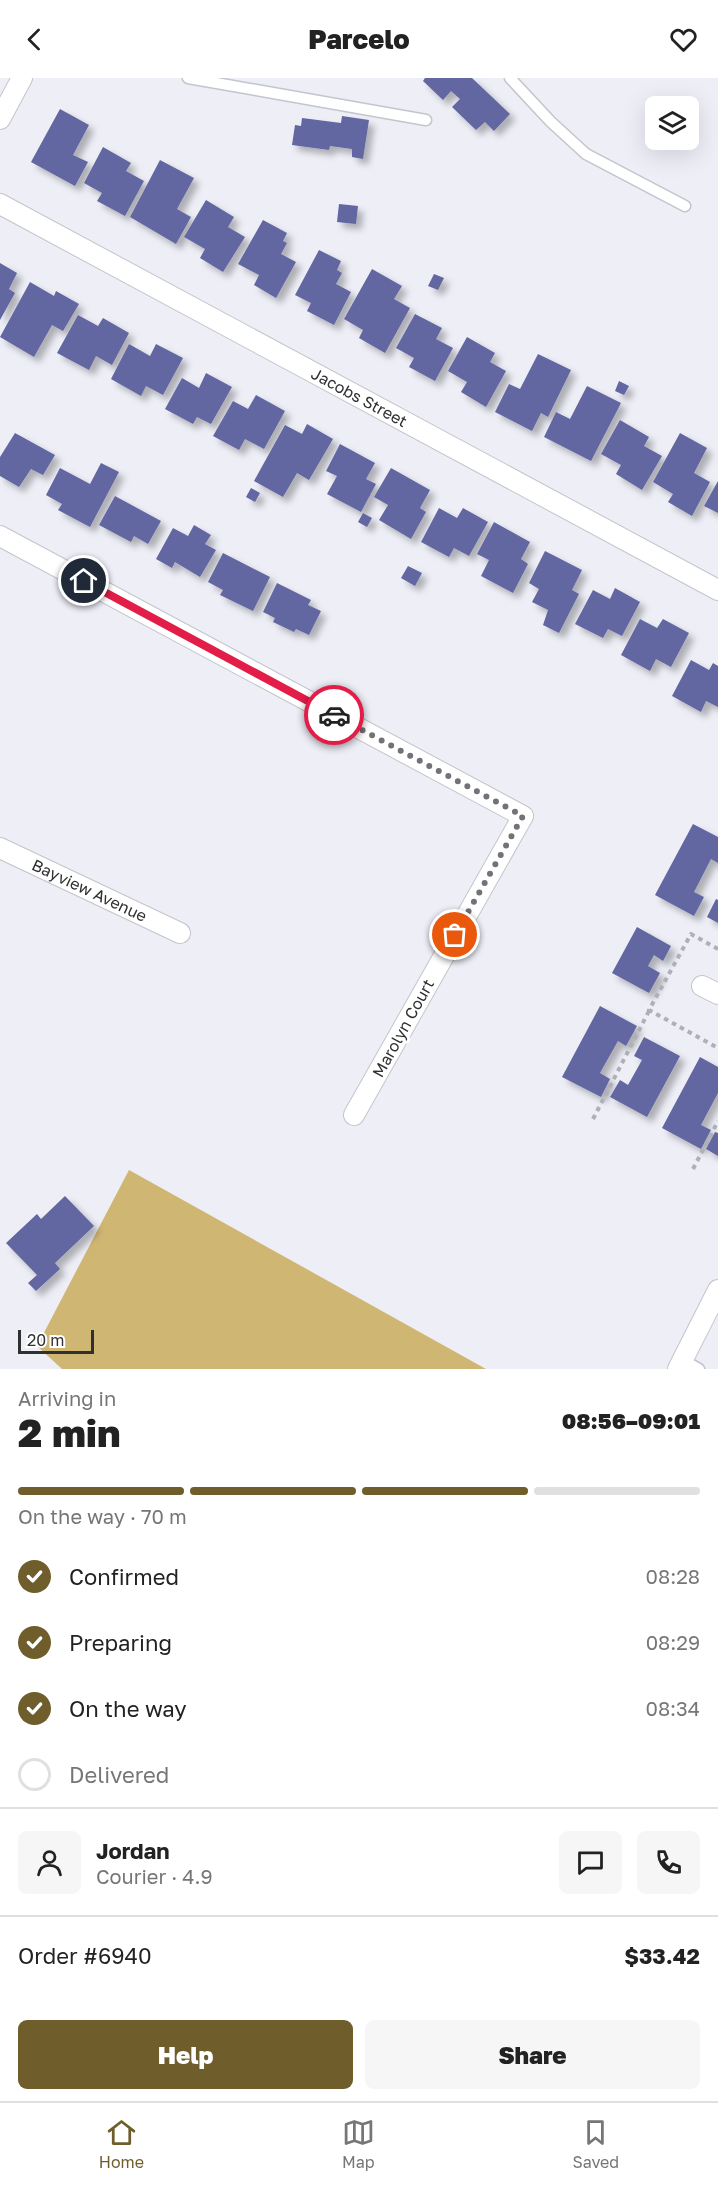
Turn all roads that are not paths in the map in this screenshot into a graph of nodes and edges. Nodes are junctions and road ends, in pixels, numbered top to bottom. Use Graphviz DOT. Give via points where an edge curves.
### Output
graph roads {
  1 [pos="22,78"];
  2 [pos="188,78"];
  3 [pos="510,78"];
  4 [pos="0,119"];
  5 [pos="426,120"];
  6 [pos="0,204"];
  7 [pos="685,206"];
  8 [pos="0,536"];
  9 [pos="718,590"];
  10 [pos="0,848"];
  11 [pos="180,933"];
  12 [pos="354,1115"];
  13 [pos="718,1290"];
  14 [pos="686,1366"];
  1 -- 4 [label="street"];
  2 -- 5 [label="lane"];
  3 -- 7 [label="lane" via="586,154"];
  6 -- 9 [label="street, Jacobs Street"];
  8 -- 12 [label="street, Marolyn Court" via="523,816"];
  10 -- 11 [label="street, Bayview Avenue"];
  13 -- 14 [label="street"];
}
